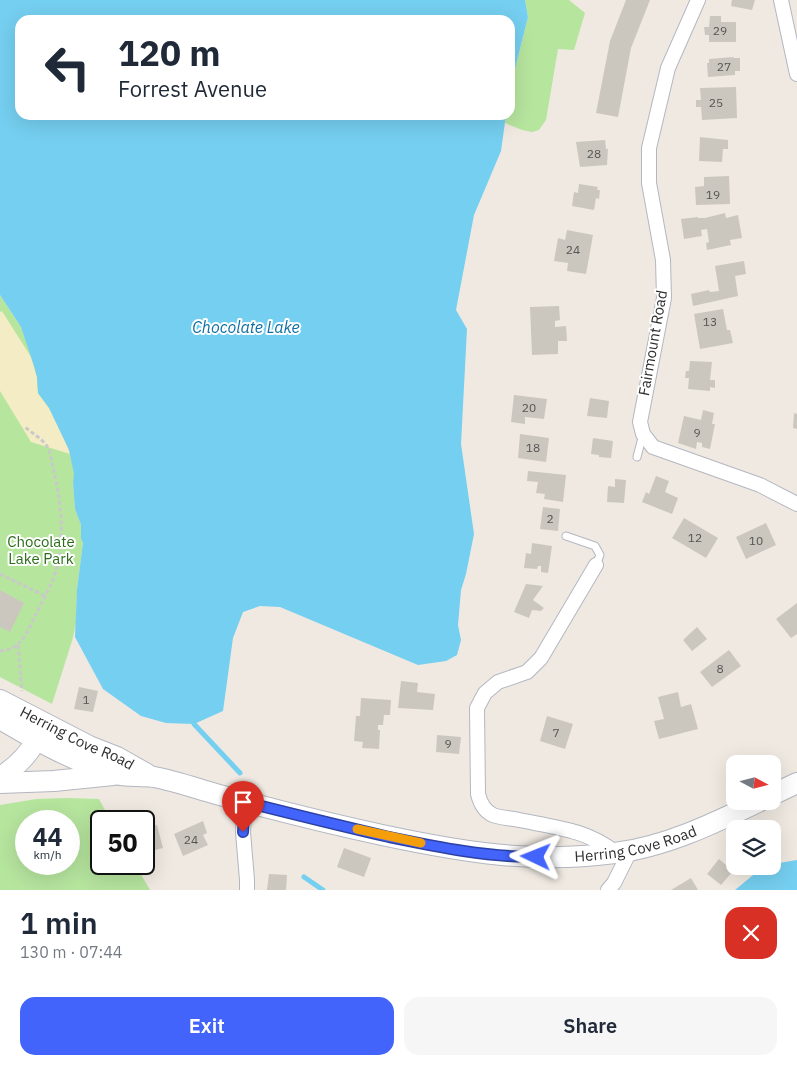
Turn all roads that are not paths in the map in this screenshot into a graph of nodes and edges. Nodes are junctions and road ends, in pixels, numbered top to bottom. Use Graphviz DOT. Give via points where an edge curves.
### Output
graph roads {
  1 [pos="698,0"];
  2 [pos="781,0"];
  3 [pos="797,74"];
  4 [pos="643,434"];
  5 [pos="637,457"];
  6 [pos="797,504"];
  7 [pos="566,536"];
  8 [pos="596,565"];
  9 [pos="0,700"];
  10 [pos="0,719"];
  11 [pos="40,732"];
  12 [pos="117,774"];
  13 [pos="0,777"];
  14 [pos="153,777"];
  15 [pos="0,783"];
  16 [pos="797,783"];
  17 [pos="781,791"];
  18 [pos="245,802"];
  19 [pos="742,810"];
  20 [pos="623,852"];
  21 [pos="247,890"];
  22 [pos="608,890"];
  1 -- 4 [label="street, Fairmount Road" via="668,68 649,148 649,184 663,260 664,298 640,422"];
  2 -- 3 [label="street"];
  4 -- 5 [label="lane"];
  4 -- 6 [label="street" via="653,446 760,485"];
  7 -- 8 [label="lane" via="595,546 600,555"];
  8 -- 20 [label="street" via="541,658 527,672 498,682 485,693 478,708 478,794 480,804 492,814 573,831"];
  9 -- 11 [label="main road, Herring Cove Road"];
  10 -- 11 [label="main road, Herring Cove Road"];
  11 -- 12 [label="main road, Herring Cove Road" via="59,753"];
  11 -- 13 [label="main road" via="27,755"];
  11 -- 14 [label="main road, Herring Cove Road" via="117,757"];
  12 -- 14 [label="main road, Herring Cove Road"];
  12 -- 15 [label="main road"];
  14 -- 18 [label="main road, Herring Cove Road"];
  16 -- 17 [label="main road"];
  18 -- 20 [label="main road, Herring Cove Road" via="473,853 554,858"];
  18 -- 21 [label="street" via="243,832"];
  19 -- 20 [label="main road, Herring Cove Road" via="709,826"];
  20 -- 22 [label="street" via="614,883"];
}
